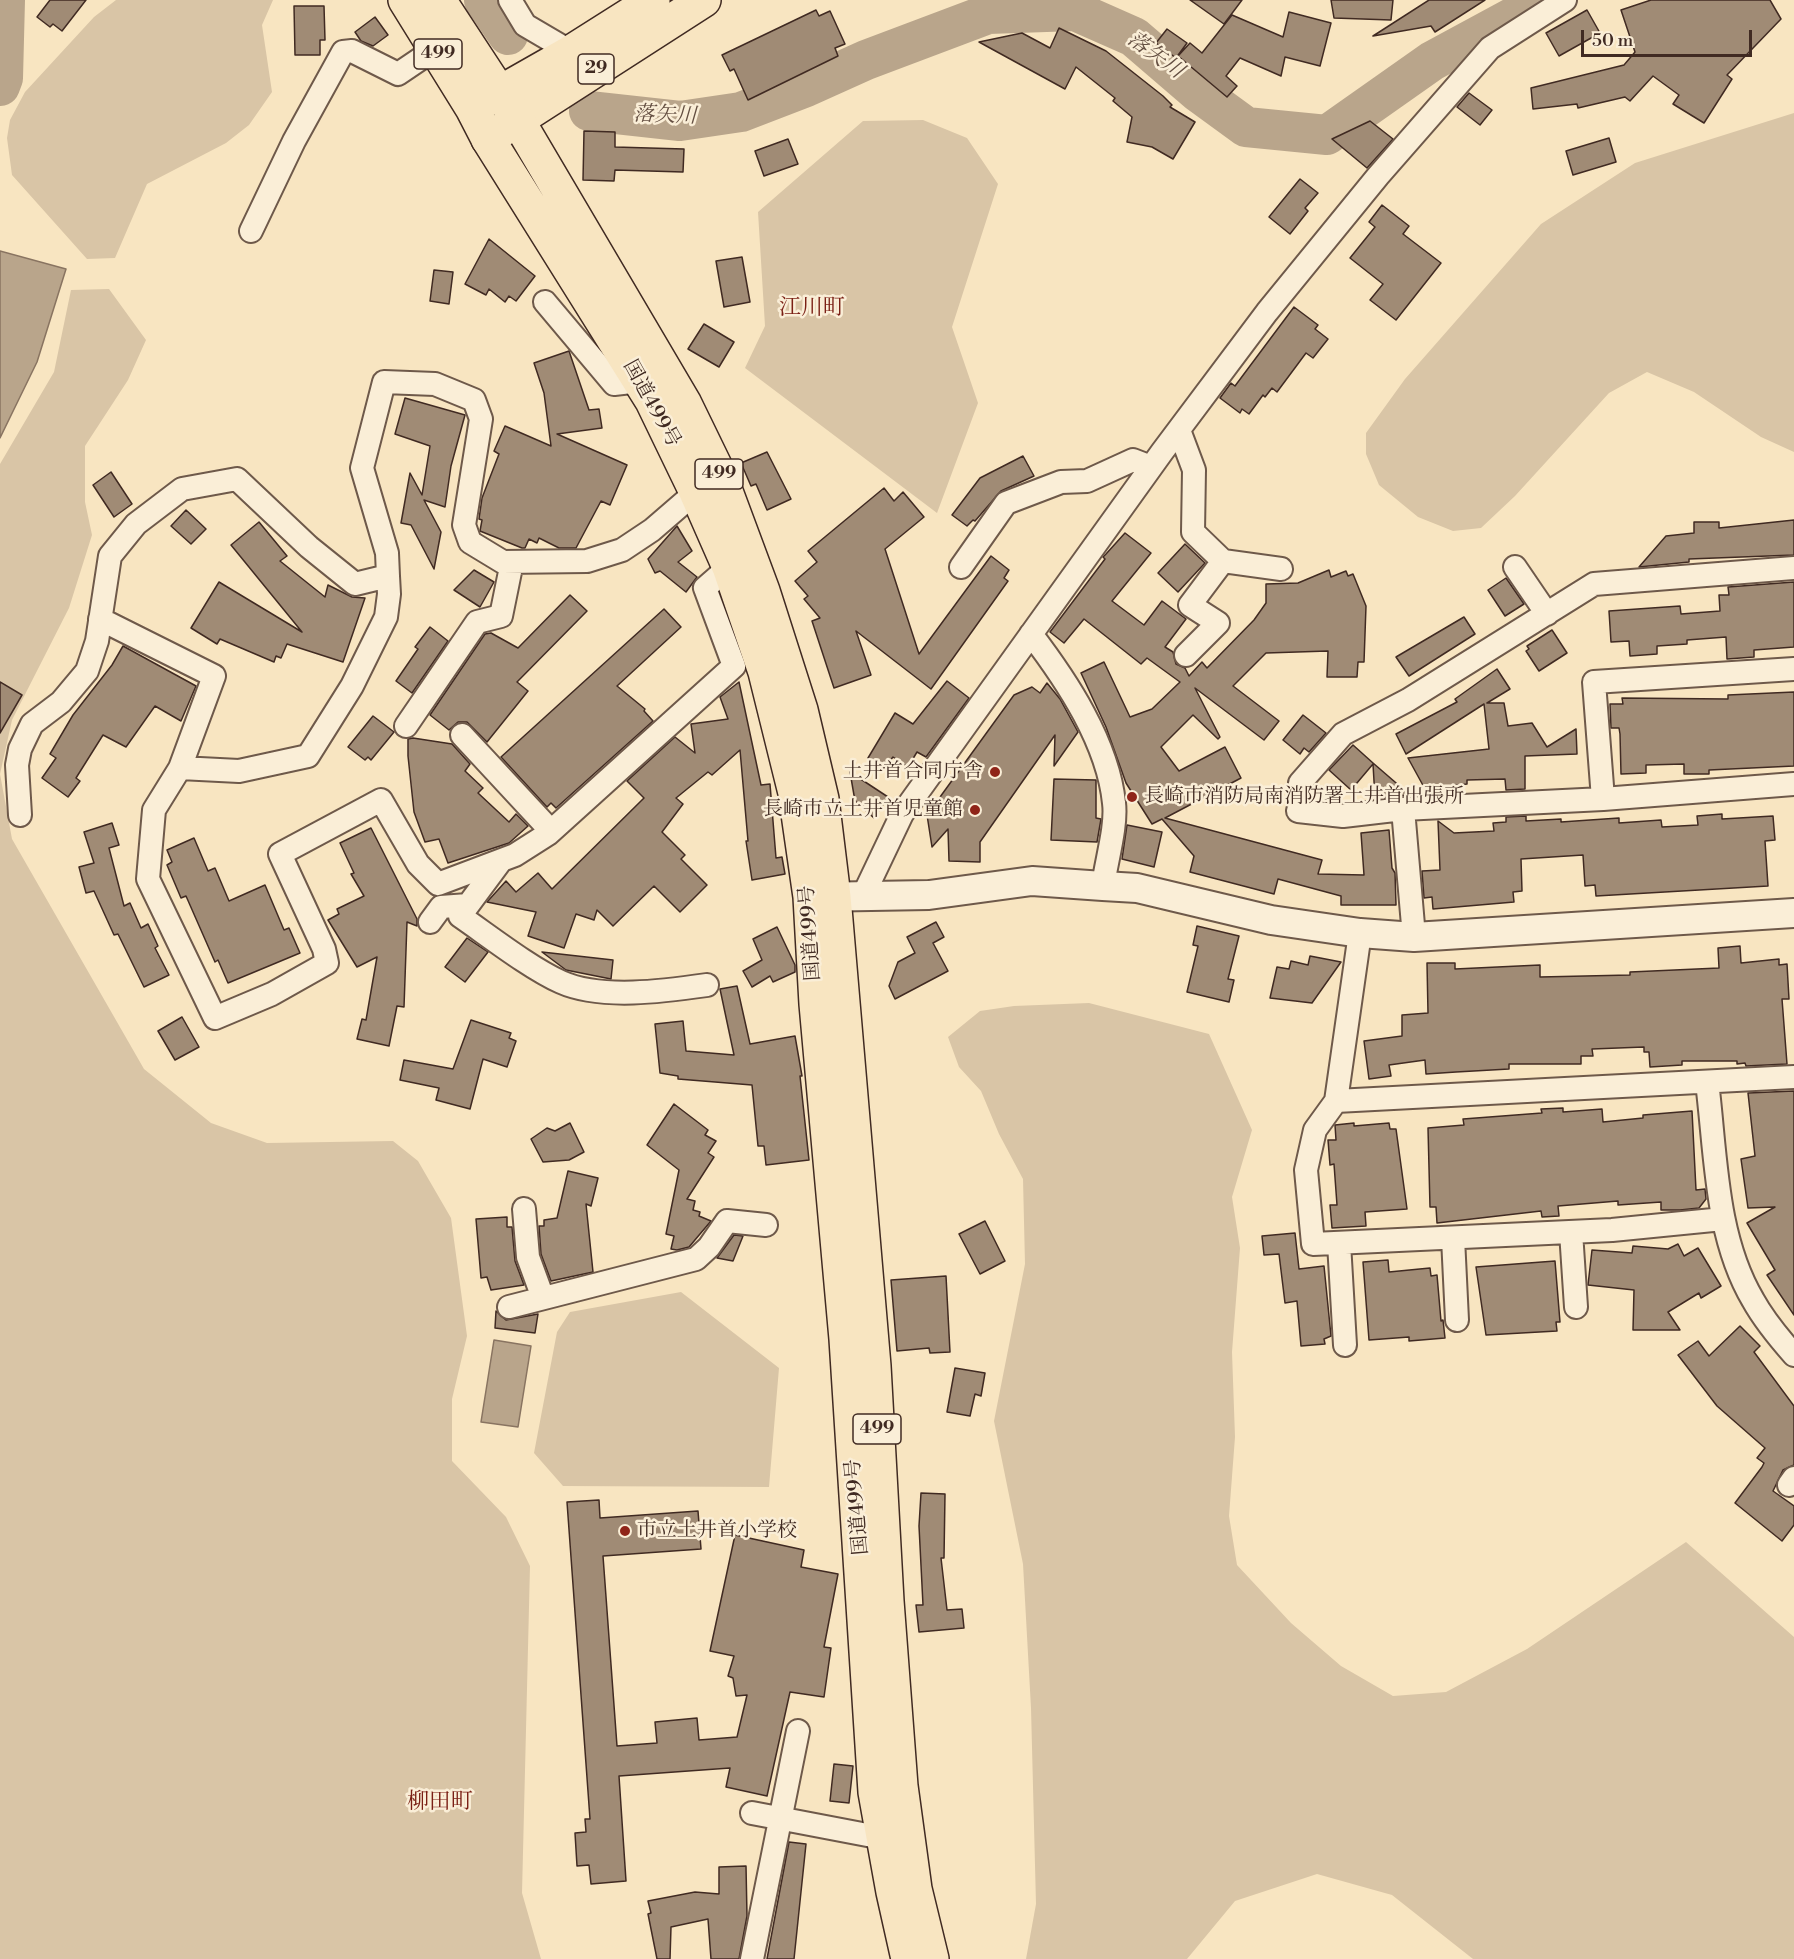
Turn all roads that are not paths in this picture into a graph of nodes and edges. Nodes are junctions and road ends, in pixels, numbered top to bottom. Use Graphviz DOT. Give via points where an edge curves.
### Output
graph roads {
  1 [pos="405,0"];
  2 [pos="439,0"];
  3 [pos="510,0"];
  4 [pos="653,0"];
  5 [pos="704,0"];
  6 [pos="1565,0"];
  7 [pos="435,49"];
  8 [pos="571,52"];
  9 [pos="496,107"];
  10 [pos="488,139"];
  11 [pos="251,231"];
  12 [pos="545,302"];
  13 [pos="640,381"];
  14 [pos="1179,430"];
  15 [pos="1152,467"];
  16 [pos="696,492"];
  17 [pos="1223,561"];
  18 [pos="512,562"];
  19 [pos="729,567"];
  20 [pos="961,567"];
  21 [pos="1515,567"];
  22 [pos="1794,568"];
  23 [pos="1281,569"];
  24 [pos="388,576"];
  25 [pos="1547,614"];
  26 [pos="100,619"];
  27 [pos="1031,634"];
  28 [pos="1186,655"];
  29 [pos="1794,669"];
  30 [pos="406,726"];
  31 [pos="462,735"];
  32 [pos="180,768"];
  33 [pos="1300,783"];
  34 [pos="1794,784"];
  35 [pos="1603,799"];
  36 [pos="1403,809"];
  37 [pos="1298,811"];
  38 [pos="20,815"];
  39 [pos="551,831"];
  40 [pos="500,861"];
  41 [pos="1103,886"];
  42 [pos="836,897"];
  43 [pos="468,905"];
  44 [pos="1794,913"];
  45 [pos="430,922"];
  46 [pos="1360,933"];
  47 [pos="1414,937"];
  48 [pos="707,984"];
  49 [pos="1794,1077"];
  50 [pos="1707,1082"];
  51 [pos="1336,1101"];
  52 [pos="524,1209"];
  53 [pos="1723,1218"];
  54 [pos="766,1224"];
  55 [pos="1571,1232"];
  56 [pos="1454,1238"];
  57 [pos="1339,1243"];
  58 [pos="543,1298"];
  59 [pos="509,1307"];
  60 [pos="1576,1307"];
  61 [pos="1457,1320"];
  62 [pos="1345,1345"];
  63 [pos="1794,1355"];
  64 [pos="798,1731"];
  65 [pos="752,1814"];
  66 [pos="781,1818"];
  67 [pos="883,1838"];
  68 [pos="752,1959"];
  69 [pos="908,1959"];
  70 [pos="932,1959"];
  1 -- 7 [label="main road, 国道499号 / 499"];
  2 -- 9 [label="main road, 国道499号 / 499"];
  3 -- 8 [label="street" via="525,25"];
  4 -- 8 [label="main road, 29"];
  5 -- 9 [label="main road, 29"];
  6 -- 14 [label="street" via="1490,48 1267,312"];
  7 -- 9 [label="main road, 国道499号 / 499"];
  7 -- 11 [label="street" via="398,74 352,51 343,52"];
  8 -- 9 [label="main road, 29"];
  9 -- 10 [label="main road, 29"];
  9 -- 42 [label="main road, 国道499号 / 499" via="685,404 721,478 801,710 822,799"];
  10 -- 13 [label="main road, 国道499号 / 499"];
  12 -- 13 [label="street" via="614,384"];
  13 -- 16 [label="main road, 国道499号 / 499"];
  14 -- 15 [label="street"];
  14 -- 17 [label="street" via="1194,470 1193,532"];
  15 -- 20 [label="street" via="1133,460 1087,481 1061,482 1006,503"];
  15 -- 27 [label="street"];
  16 -- 18 [label="street" via="622,550 587,561"];
  16 -- 19 [label="main road, 国道499号 / 499"];
  17 -- 23 [label="street"];
  17 -- 28 [label="street" via="1190,605 1218,623"];
  18 -- 24 [label="street" via="503,562 470,542 464,525 481,419 474,400 435,384 384,382 362,468 387,553"];
  18 -- 30 [label="street" via="501,616 477,622"];
  19 -- 39 [label="street" via="705,588 734,666"];
  19 -- 42 [label="main road, 国道499号 / 499" via="765,672 795,793"];
  21 -- 25 [label="street"];
  22 -- 25 [label="street" via="1594,584"];
  24 -- 26 [label="street" via="355,584 309,547 237,478 182,489 136,524 110,556"];
  24 -- 32 [label="street" via="386,617 352,686 308,756 239,771"];
  25 -- 33 [label="street" via="1408,700 1343,734"];
  26 -- 32 [label="street" via="214,676"];
  26 -- 38 [label="street" via="87,671 61,702 32,724 20,748"];
  27 -- 41 [label="street" via="1061,673 1110,776 1115,806"];
  27 -- 42 [label="street" via="902,814"];
  29 -- 35 [label="street" via="1594,682"];
  31 -- 39 [label="street"];
  32 -- 40 [label="street" via="154,810 148,879 215,1018 272,994 327,963 280,854 381,800 418,864 438,884"];
  34 -- 35 [label="street"];
  35 -- 36 [label="street"];
  36 -- 37 [label="street" via="1343,816"];
  36 -- 47 [label="street"];
  39 -- 40 [label="street"];
  40 -- 43 [label="street"];
  41 -- 42 [label="street" via="1032,881 929,895"];
  41 -- 46 [label="street" via="1137,888 1271,920"];
  42 -- 67 [label="main road, 国道499号 / 499" via="816,1004 846,1339 875,1792"];
  42 -- 70 [label="main road, 国道499号 / 499" via="874,1366 901,1786 915,1889"];
  43 -- 45 [label="street" via="441,907"];
  43 -- 48 [label="street" via="460,916 560,982 580,988 650,993"];
  44 -- 47 [label="street"];
  46 -- 47 [label="street"];
  46 -- 51 [label="street"];
  49 -- 50 [label="street"];
  50 -- 51 [label="street"];
  50 -- 53 [label="street"];
  51 -- 57 [label="street" via="1316,1130 1306,1170 1313,1244"];
  52 -- 58 [label="street" via="528,1257"];
  53 -- 55 [label="street"];
  53 -- 63 [label="street" via="1752,1299"];
  54 -- 58 [label="street" via="727,1221 696,1259"];
  55 -- 56 [label="street"];
  55 -- 60 [label="street"];
  56 -- 57 [label="street"];
  56 -- 61 [label="street"];
  57 -- 62 [label="street"];
  58 -- 59 [label="street"];
  64 -- 66 [label="street"];
  65 -- 66 [label="street"];
  66 -- 67 [label="street"];
  66 -- 68 [label="street"];
  67 -- 69 [label="main road, 国道499号 / 499"];
}
